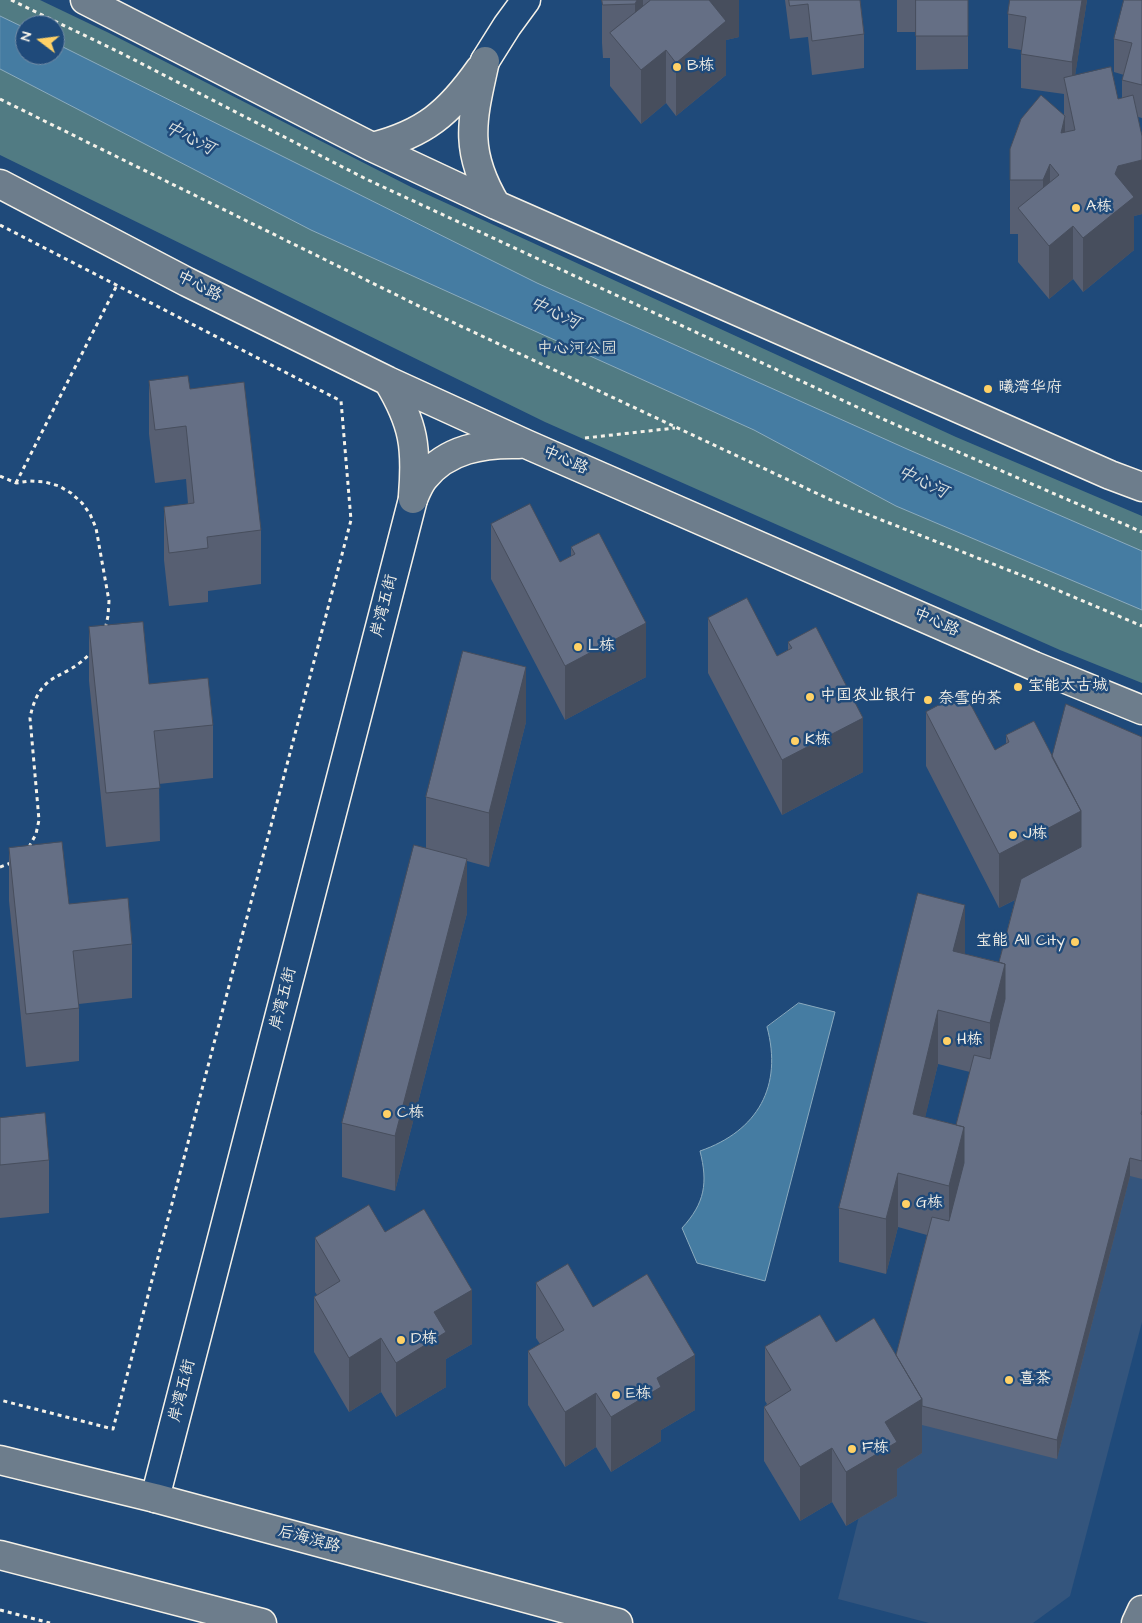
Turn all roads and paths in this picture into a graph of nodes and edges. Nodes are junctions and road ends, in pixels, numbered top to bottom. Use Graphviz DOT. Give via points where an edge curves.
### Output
graph roads {
  1 [pos="85,0"];
  2 [pos="526,0"];
  3 [pos="485,61"];
  4 [pos="0,99"];
  5 [pos="372,148"];
  6 [pos="0,184"];
  7 [pos="496,205"];
  8 [pos="0,225"];
  9 [pos="117,285"];
  10 [pos="388,381"];
  11 [pos="676,428"];
  12 [pos="582,438"];
  13 [pos="526,444"];
  14 [pos="0,476"];
  15 [pos="16,484"];
  16 [pos="1142,487"];
  17 [pos="413,499"];
  18 [pos="1142,626"];
  19 [pos="101,638"];
  20 [pos="93,650"];
  21 [pos="1142,710"];
  22 [pos="24,852"];
  23 [pos="12,862"];
  24 [pos="0,867"];
  25 [pos="0,1400"];
  26 [pos="0,1460"];
  27 [pos="155,1498"];
  28 [pos="0,1555"];
  29 [pos="0,1610"];
  30 [pos="1142,1610"];
  31 [pos="50,1623"];
  32 [pos="262,1623"];
  33 [pos="618,1623"];
  34 [pos="1136,1623"];
  1 -- 5 [label="main road"];
  2 -- 3 [label="street"];
  3 -- 5 [label="main road" via="462,93 431,122 413,134"];
  3 -- 7 [label="main road" via="472,139 484,184"];
  4 -- 11 [label="path" via="433,314"];
  5 -- 7 [label="main road"];
  6 -- 10 [label="main road, 中心路" via="187,282"];
  7 -- 16 [label="main road"];
  8 -- 9 [label="path"];
  9 -- 15 [label="path"];
  9 -- 25 [label="path" via="341,401 350,520 113,1429"];
  10 -- 13 [label="main road, 中心路"];
  10 -- 17 [label="main road" via="408,418 414,441"];
  11 -- 12 [label="path"];
  11 -- 18 [label="path" via="831,500"];
  13 -- 17 [label="main road" via="496,443 471,447 448,457 424,479"];
  13 -- 21 [label="main road, 中心路"];
  14 -- 15 [label="path"];
  15 -- 19 [label="path" via="30,481 59,486 71,493 90,514 96,528 109,601"];
  17 -- 27 [label="street, 岸湾五街"];
  20 -- 22 [label="path" via="76,666 44,685 33,705 30,718 39,820 36,834"];
  23 -- 24 [label="path"];
  26 -- 27 [label="main road, 后海滨路"];
  27 -- 33 [label="main road, 后海滨路"];
  28 -- 32 [label="main road"];
  29 -- 31 [label="path"];
  30 -- 34 [label="main road"];
}
